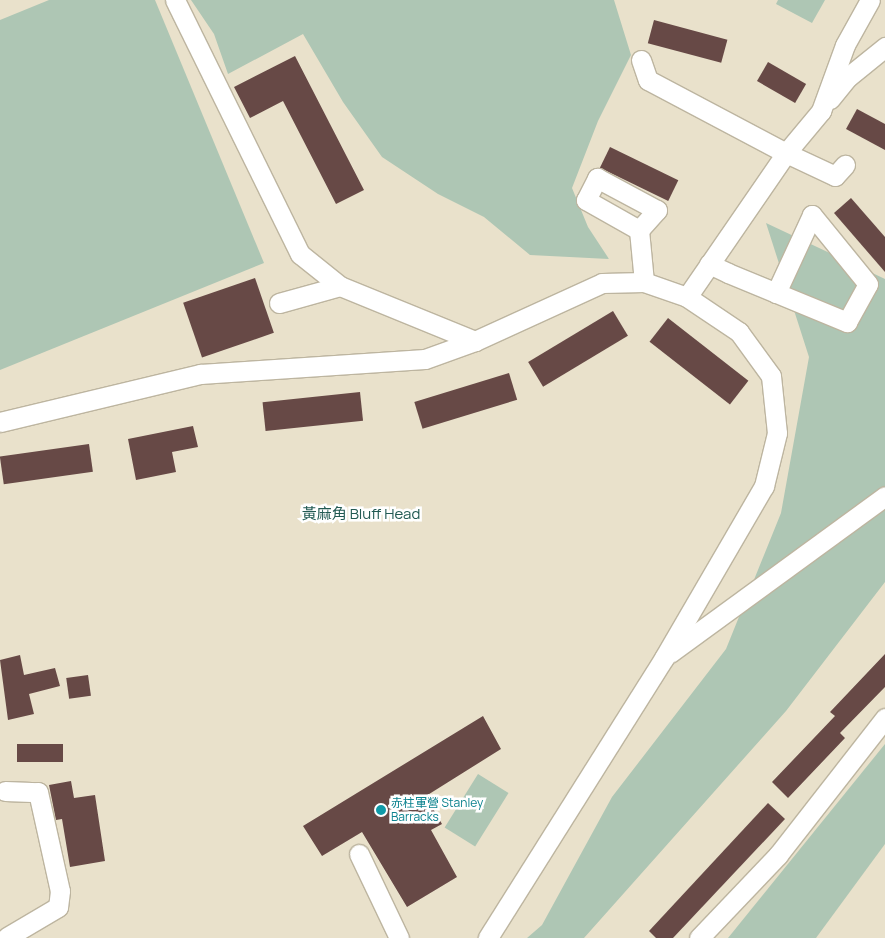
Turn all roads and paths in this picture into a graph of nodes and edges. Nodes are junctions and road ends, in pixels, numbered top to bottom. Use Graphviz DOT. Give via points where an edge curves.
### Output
graph roads {
  1 [pos="176,0"];
  2 [pos="870,0"];
  3 [pos="885,47"];
  4 [pos="641,60"];
  5 [pos="821,111"];
  6 [pos="786,153"];
  7 [pos="845,165"];
  8 [pos="639,230"];
  9 [pos="709,264"];
  10 [pos="644,282"];
  11 [pos="340,286"];
  12 [pos="776,292"];
  13 [pos="687,297"];
  14 [pos="279,303"];
  15 [pos="475,341"];
  16 [pos="0,422"];
  17 [pos="885,496"];
  18 [pos="664,658"];
  19 [pos="885,718"];
  20 [pos="5,790"];
  21 [pos="359,854"];
  22 [pos="0,936"];
  23 [pos="7,938"];
  24 [pos="399,938"];
  25 [pos="488,938"];
  26 [pos="699,938"];
  1 -- 11 [label="lane" via="300,254"];
  2 -- 5 [label="lane" via="850,34"];
  3 -- 5 [label="lane" via="842,83"];
  4 -- 6 [label="lane" via="648,80"];
  5 -- 6 [label="lane"];
  6 -- 7 [label="lane" via="835,176"];
  6 -- 9 [label="lane"];
  8 -- 10 [label="lane"];
  9 -- 12 [label="lane"];
  9 -- 13 [label="lane"];
  10 -- 13 [label="lane"];
  10 -- 15 [label="lane" via="602,283"];
  11 -- 14 [label="lane"];
  11 -- 15 [label="lane"];
  12 -- 12 [label="lane" via="847,322 868,284 812,215"];
  13 -- 18 [label="lane" via="739,332 771,376 777,433 764,486"];
  15 -- 16 [label="lane" via="424,358 200,374"];
  17 -- 18 [label="lane"];
  18 -- 25 [label="lane"];
  19 -- 26 [label="lane" via="778,855"];
  20 -- 23 [label="lane" via="38,792 60,891 58,907"];
  21 -- 24 [label="lane"];
  22 -- 23 [label="lane"];
}
